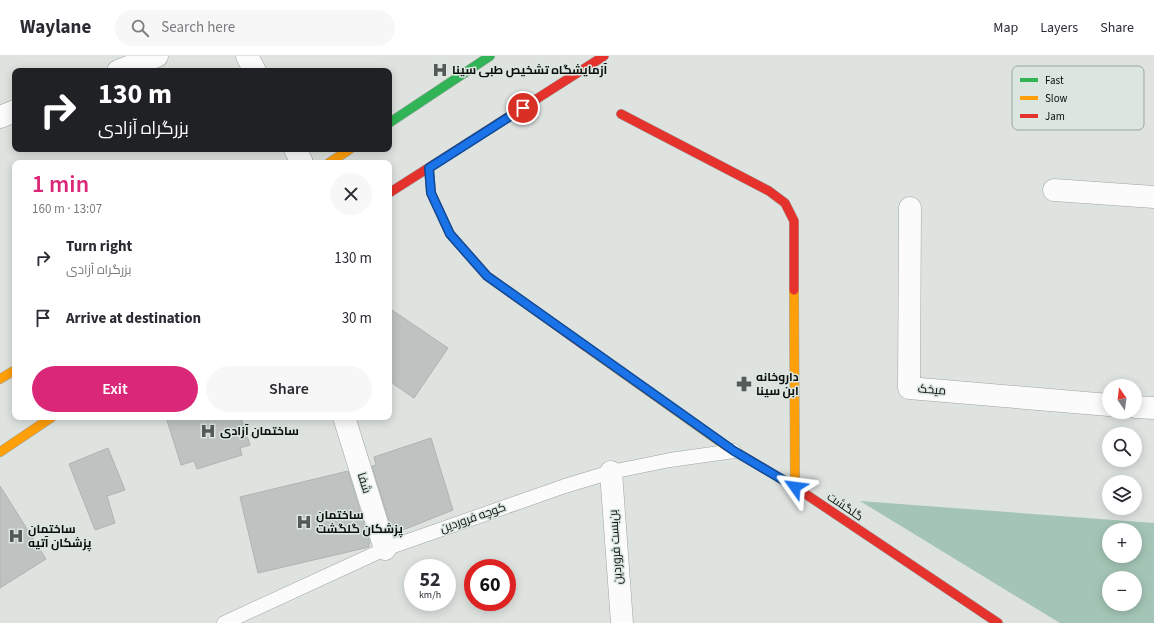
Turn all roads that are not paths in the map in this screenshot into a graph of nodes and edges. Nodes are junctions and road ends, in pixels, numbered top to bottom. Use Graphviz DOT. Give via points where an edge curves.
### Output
graph roads {
  1 [pos="157,56"];
  2 [pos="247,56"];
  3 [pos="490,56"];
  4 [pos="604,56"];
  5 [pos="126,68"];
  6 [pos="253,68"];
  7 [pos="12,112"];
  8 [pos="621,114"];
  9 [pos="0,117"];
  10 [pos="392,121"];
  11 [pos="346,152"];
  12 [pos="334,160"];
  13 [pos="429,168"];
  14 [pos="1054,190"];
  15 [pos="392,191"];
  16 [pos="1154,197"];
  17 [pos="910,208"];
  18 [pos="12,372"];
  19 [pos="0,379"];
  20 [pos="1102,404"];
  21 [pos="1142,407"];
  22 [pos="1154,408"];
  23 [pos="48,420"];
  24 [pos="345,420"];
  25 [pos="734,451"];
  26 [pos="0,452"];
  27 [pos="611,472"];
  28 [pos="795,487"];
  29 [pos="385,549"];
  30 [pos="226,623"];
  31 [pos="622,623"];
  32 [pos="998,623"];
  1 -- 5 [label="street"];
  2 -- 6 [label="street"];
  3 -- 10 [label="main road"];
  4 -- 13 [label="main road"];
  7 -- 9 [label="street"];
  8 -- 28 [label="main road" via="769,190 785,203 794,222"];
  11 -- 12 [label="main road"];
  13 -- 15 [label="main road"];
  13 -- 25 [label="main road, گلگشت" via="431,193 450,234 487,276"];
  14 -- 16 [label="street"];
  17 -- 20 [label="street, میخک" via="910,388"];
  18 -- 19 [label="main road"];
  21 -- 22 [label="street"];
  23 -- 26 [label="main road"];
  24 -- 29 [label="street, شفا"];
  25 -- 27 [label="lane, کوچه فروردین"];
  25 -- 28 [label="main road, گلگشت"];
  27 -- 29 [label="lane, کوچه فروردین"];
  27 -- 31 [label="street, بن‌بست فروردین"];
  28 -- 32 [label="main road, گلگشت"];
  29 -- 30 [label="lane, کوچه فروردین"];
}
